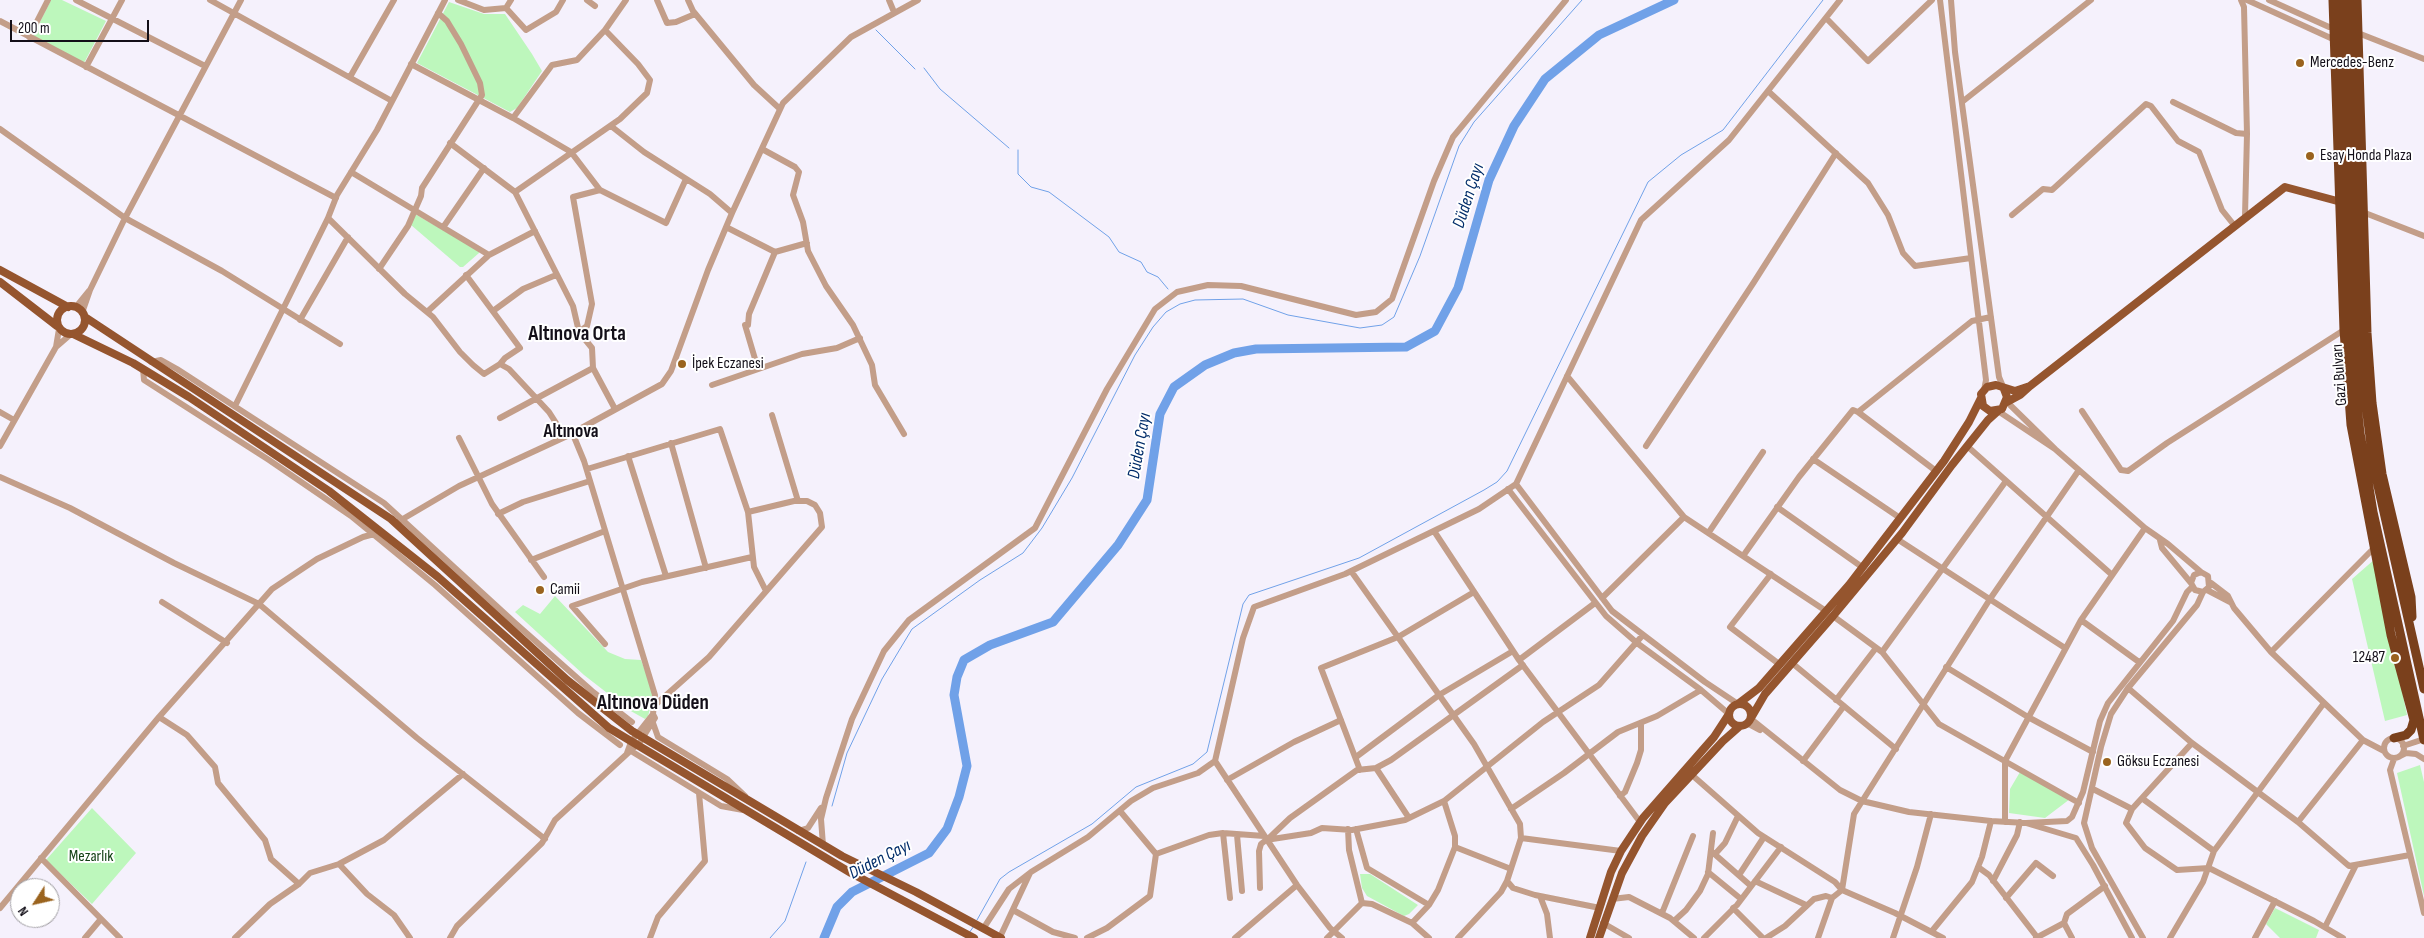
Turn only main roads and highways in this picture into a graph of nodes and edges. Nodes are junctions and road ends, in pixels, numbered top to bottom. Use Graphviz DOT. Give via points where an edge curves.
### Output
graph roads {
  1 [pos="2333,0"];
  2 [pos="2342,0"];
  3 [pos="2350,0"];
  4 [pos="2357,0"];
  5 [pos="2341,202"];
  6 [pos="2360,211"];
  7 [pos="0,270"];
  8 [pos="0,282"];
  9 [pos="72,307"];
  10 [pos="84,315"];
  11 [pos="58,327"];
  12 [pos="72,334"];
  13 [pos="2030,386"];
  14 [pos="2004,389"];
  15 [pos="1982,394"];
  16 [pos="2007,402"];
  17 [pos="1998,411"];
  18 [pos="383,513"];
  19 [pos="399,523"];
  20 [pos="375,532"];
  21 [pos="389,540"];
  22 [pos="2424,689"];
  23 [pos="1738,704"];
  24 [pos="1729,714"];
  25 [pos="1747,721"];
  26 [pos="2391,739"];
  27 [pos="2424,740"];
  28 [pos="974,938"];
  29 [pos="1000,938"];
  30 [pos="1590,938"];
  31 [pos="1599,938"];
  1 -- 5 [label="highway"];
  2 -- 27 [label="highway, Gazi Bulvarı" via="2353,369 2360,433 2373,512"];
  3 -- 6 [label="highway"];
  4 -- 6 [label="highway"];
  5 -- 13 [label="main road" via="2285,187"];
  5 -- 26 [label="highway" via="2344,330 2351,425 2391,635 2414,720 2406,736"];
  6 -- 22 [label="highway" via="2372,403 2382,474 2411,597 2412,639"];
  7 -- 9 [label="main road"];
  8 -- 11 [label="main road"];
  9 -- 10 [label="main road"];
  9 -- 11 [label="main road" via="58,314"];
  10 -- 12 [label="main road" via="81,330"];
  10 -- 18 [label="main road"];
  11 -- 12 [label="main road"];
  12 -- 20 [label="main road" via="143,369 286,461"];
  13 -- 14 [label="main road" via="2015,391"];
  13 -- 16 [label="main road"];
  14 -- 15 [label="main road" via="1991,385"];
  14 -- 16 [label="main road"];
  15 -- 17 [label="main road" via="1986,409"];
  15 -- 23 [label="main road" via="1969,422 1936,471 1862,567 1759,688"];
  16 -- 17 [label="main road"];
  17 -- 25 [label="main road" via="1967,446 1897,539 1765,694"];
  18 -- 19 [label="main road"];
  18 -- 20 [label="main road"];
  19 -- 21 [label="main road"];
  19 -- 29 [label="main road" via="484,606 595,704 641,736 798,831"];
  20 -- 21 [label="main road"];
  21 -- 28 [label="main road" via="438,577 631,748 908,905"];
  23 -- 24 [label="main road"];
  23 -- 25 [label="main road" via="1748,707"];
  24 -- 25 [label="main road" via="1734,724"];
  24 -- 30 [label="main road" via="1714,737 1640,822 1621,851"];
  25 -- 31 [label="main road" via="1723,741 1666,803 1642,836 1622,873"];
}
